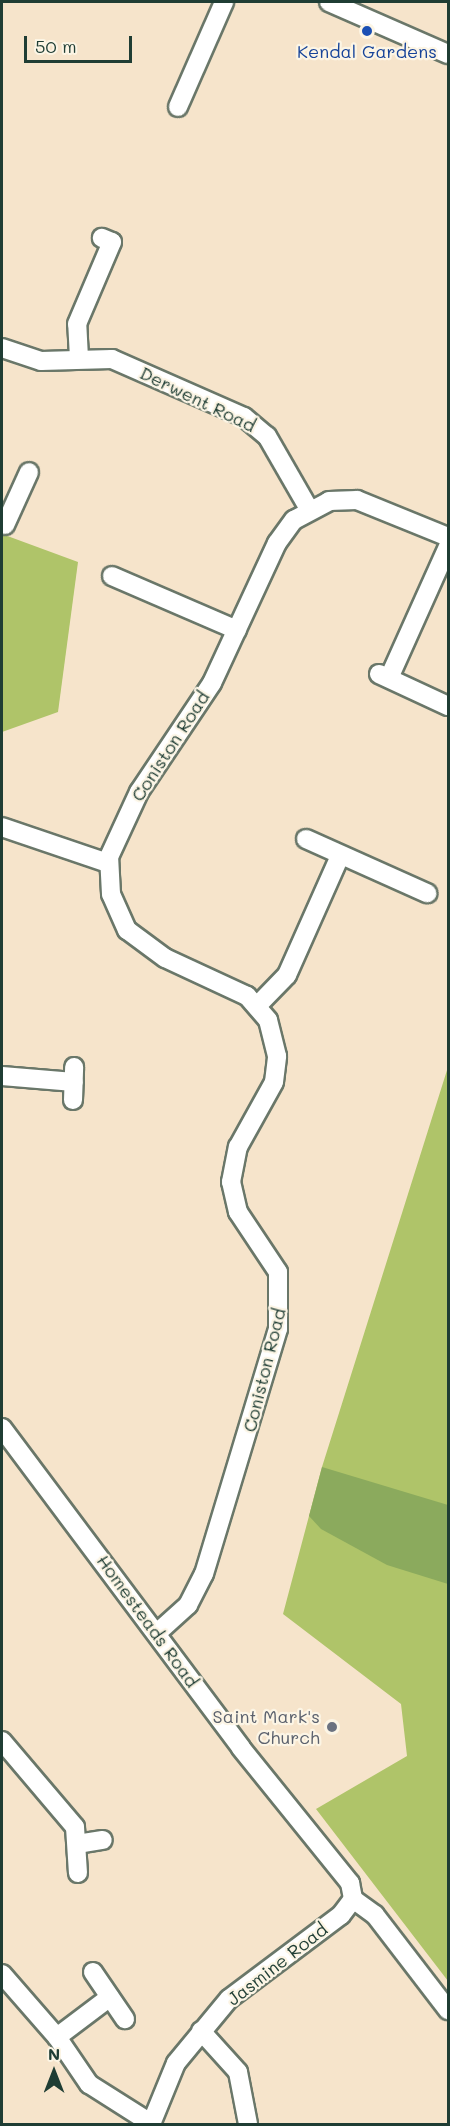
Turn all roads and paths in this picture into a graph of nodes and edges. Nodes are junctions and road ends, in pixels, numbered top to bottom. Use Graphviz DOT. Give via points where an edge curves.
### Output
graph roads {
  1 [pos="224,2"];
  2 [pos="329,2"];
  3 [pos="448,54"];
  4 [pos="178,107"];
  5 [pos="102,238"];
  6 [pos="2,348"];
  7 [pos="79,358"];
  8 [pos="29,472"];
  9 [pos="309,509"];
  10 [pos="6,514"];
  11 [pos="448,537"];
  12 [pos="448,547"];
  13 [pos="112,575"];
  14 [pos="237,630"];
  15 [pos="448,706"];
  16 [pos="2,827"];
  17 [pos="306,839"];
  18 [pos="340,855"];
  19 [pos="108,863"];
  20 [pos="414,893"];
  21 [pos="257,1006"];
  22 [pos="2,1076"];
  23 [pos="74,1083"];
  24 [pos="2,1428"];
  25 [pos="157,1633"];
  26 [pos="5,1753"];
  27 [pos="102,1840"];
  28 [pos="78,1844"];
  29 [pos="78,1873"];
  30 [pos="353,1899"];
  31 [pos="93,1972"];
  32 [pos="2,1974"];
  33 [pos="110,1997"];
  34 [pos="448,2010"];
  35 [pos="125,2019"];
  36 [pos="201,2031"];
  37 [pos="57,2037"];
  38 [pos="152,2124"];
  39 [pos="248,2124"];
  1 -- 4 [label="street"];
  2 -- 3 [label="street"];
  5 -- 7 [label="street" via="112,242 77,324"];
  6 -- 7 [label="street, Derwent Road" via="33,361"];
  7 -- 9 [label="street, Derwent Road" via="121,362 255,423"];
  8 -- 10 [label="street"];
  9 -- 11 [label="street, Coniston Road" via="338,500 366,501"];
  9 -- 14 [label="street, Coniston Road" via="282,534"];
  12 -- 15 [label="street" via="383,676"];
  13 -- 14 [label="street"];
  14 -- 19 [label="street, Coniston Road" via="212,683 127,813"];
  16 -- 19 [label="street"];
  17 -- 18 [label="street"];
  18 -- 20 [label="street"];
  18 -- 21 [label="street" via="287,975"];
  19 -- 21 [label="street, Coniston Road" via="114,904 133,936 240,992"];
  21 -- 25 [label="street, Coniston Road" via="275,1037 276,1074 235,1155 231,1182 238,1212 275,1264 280,1314 204,1574 188,1605"];
  22 -- 23 [label="street"];
  24 -- 25 [label="street, Homesteads Road"];
  25 -- 30 [label="street, Homesteads Road" via="350,1883"];
  26 -- 28 [label="street" via="75,1827"];
  27 -- 28 [label="street"];
  28 -- 29 [label="street"];
  30 -- 34 [label="street, Homesteads Road" via="375,1915"];
  30 -- 36 [label="street, Jasmine Road" via="340,1915 229,1999"];
  31 -- 33 [label="street"];
  32 -- 37 [label="street"];
  33 -- 35 [label="street"];
  33 -- 37 [label="street"];
  36 -- 38 [label="street, Jasmine Road" via="176,2063"];
  36 -- 39 [label="street" via="238,2072"];
  37 -- 38 [label="street" via="89,2084"];
}
